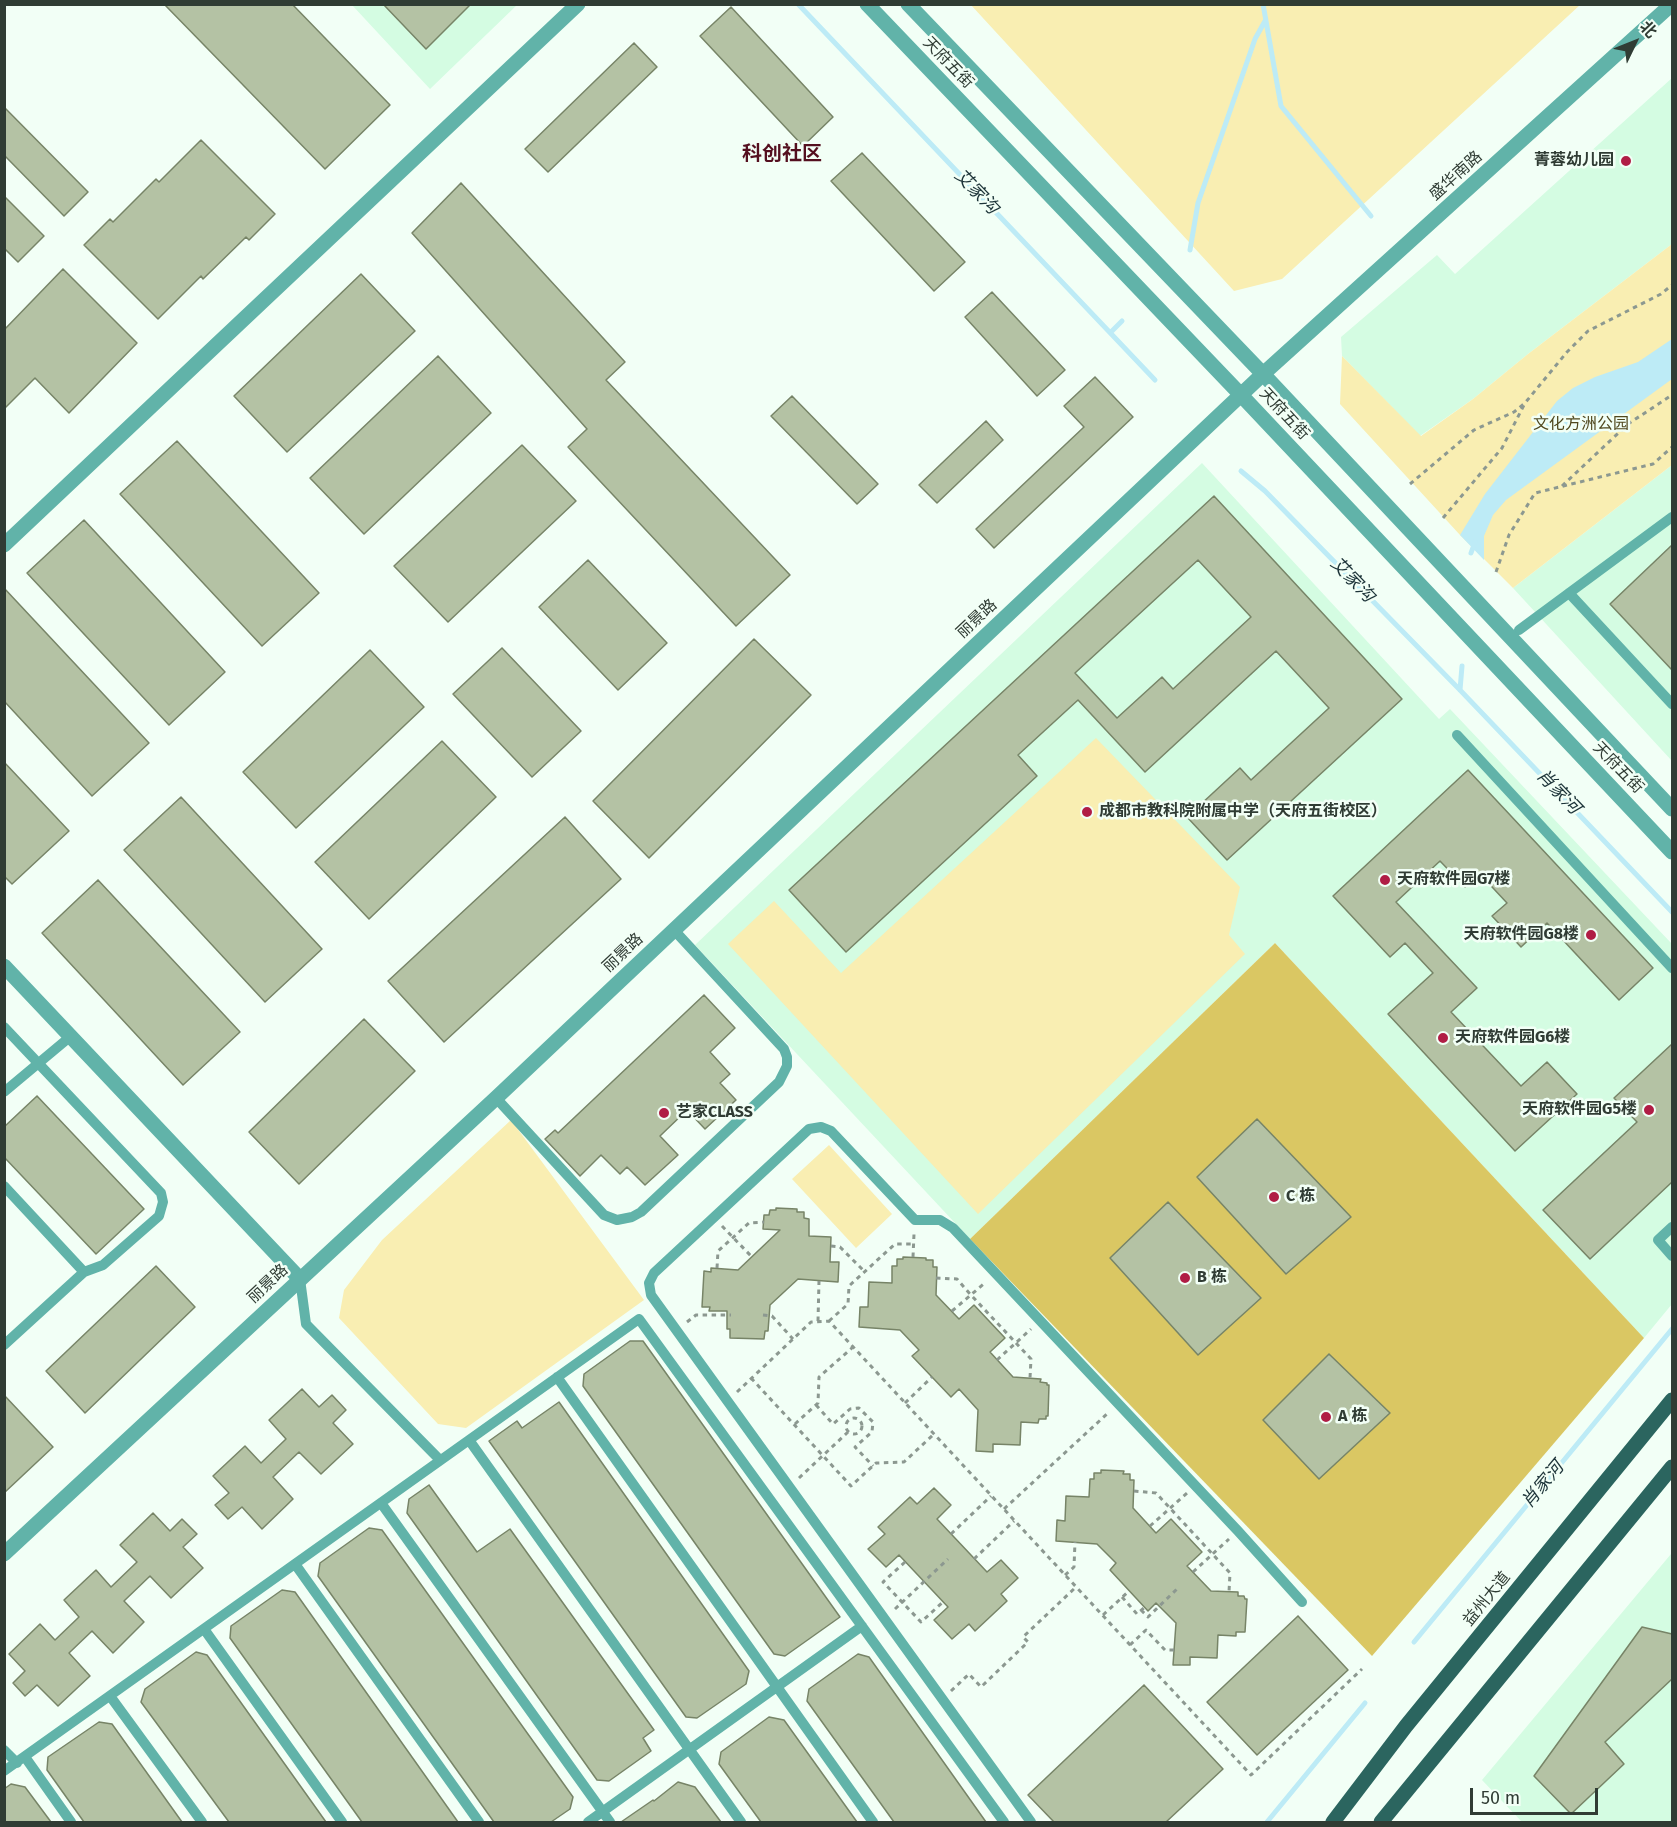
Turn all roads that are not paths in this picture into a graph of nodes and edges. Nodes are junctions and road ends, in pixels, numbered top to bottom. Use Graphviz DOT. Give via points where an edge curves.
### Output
graph roads {
  1 [pos="578,4"];
  2 [pos="867,4"];
  3 [pos="908,4"];
  4 [pos="1672,4"];
  5 [pos="1263,374"];
  6 [pos="1241,395"];
  7 [pos="1672,517"];
  8 [pos="4,545"];
  9 [pos="1569,593"];
  10 [pos="1519,630"];
  11 [pos="1672,704"];
  12 [pos="1457,735"];
  13 [pos="1672,809"];
  14 [pos="1672,852"];
  15 [pos="674,930"];
  16 [pos="4,966"];
  17 [pos="1672,968"];
  18 [pos="4,1027"];
  19 [pos="71,1036"];
  20 [pos="39,1063"];
  21 [pos="4,1092"];
  22 [pos="496,1098"];
  23 [pos="4,1186"];
  24 [pos="1672,1227"];
  25 [pos="1672,1256"];
  26 [pos="84,1272"];
  27 [pos="300,1279"];
  28 [pos="4,1344"];
  29 [pos="557,1377"];
  30 [pos="1672,1400"];
  31 [pos="469,1440"];
  32 [pos="440,1461"];
  33 [pos="1672,1467"];
  34 [pos="381,1503"];
  35 [pos="4,1554"];
  36 [pos="295,1564"];
  37 [pos="1302,1602"];
  38 [pos="862,1626"];
  39 [pos="204,1629"];
  40 [pos="777,1687"];
  41 [pos="110,1696"];
  42 [pos="4,1749"];
  43 [pos="690,1750"];
  44 [pos="21,1760"];
  45 [pos="4,1772"];
  46 [pos="603,1812"];
  47 [pos="71,1822"];
  48 [pos="202,1822"];
  49 [pos="342,1822"];
  50 [pos="479,1822"];
  51 [pos="588,1822"];
  52 [pos="610,1822"];
  53 [pos="741,1822"];
  54 [pos="873,1822"];
  55 [pos="1004,1822"];
  56 [pos="1031,1822"];
  57 [pos="1333,1822"];
  58 [pos="1381,1822"];
  1 -- 8 [label="street"];
  2 -- 6 [label="street, 天府五街"];
  3 -- 5 [label="street, 天府五街"];
  4 -- 5 [label="street, 盛华南路"];
  5 -- 6 [label="street, 丽景路"];
  5 -- 13 [label="street, 天府五街"];
  6 -- 14 [label="street, 天府五街"];
  6 -- 15 [label="street, 丽景路"];
  7 -- 9 [label="lane"];
  9 -- 10 [label="lane"];
  9 -- 11 [label="lane"];
  12 -- 17 [label="lane"];
  15 -- 22 [label="street, 丽景路"];
  15 -- 22 [label="lane" via="784,1049 784,1075 762,1098 641,1212 617,1220 604,1215"];
  16 -- 19 [label="street"];
  18 -- 20 [label="lane"];
  19 -- 20 [label="lane"];
  19 -- 27 [label="street"];
  20 -- 21 [label="lane"];
  20 -- 26 [label="lane" via="161,1193 163,1202 159,1216 103,1265"];
  22 -- 27 [label="street, 丽景路"];
  23 -- 26 [label="lane"];
  24 -- 25 [label="lane" via="1659,1240"];
  26 -- 28 [label="lane"];
  27 -- 32 [label="lane" via="306,1324"];
  27 -- 35 [label="street, 丽景路"];
  29 -- 31 [label="lane"];
  29 -- 38 [label="lane" via="639,1319"];
  29 -- 40 [label="lane"];
  30 -- 57 [label="main road, 益州大道" via="1406,1726"];
  31 -- 32 [label="lane"];
  31 -- 43 [label="lane"];
  32 -- 34 [label="lane"];
  33 -- 58 [label="main road"];
  34 -- 36 [label="lane"];
  34 -- 46 [label="lane"];
  36 -- 39 [label="lane"];
  36 -- 50 [label="lane"];
  37 -- 56 [label="lane" via="953,1228 940,1220 915,1220 831,1131 821,1127 809,1129 654,1273 649,1283 651,1295"];
  38 -- 40 [label="lane"];
  38 -- 55 [label="lane"];
  39 -- 41 [label="lane"];
  39 -- 49 [label="lane"];
  40 -- 43 [label="lane"];
  40 -- 54 [label="lane"];
  41 -- 44 [label="lane"];
  41 -- 48 [label="lane"];
  42 -- 44 [label="lane"];
  43 -- 46 [label="lane"];
  43 -- 53 [label="lane"];
  44 -- 45 [label="lane"];
  44 -- 47 [label="lane"];
  46 -- 51 [label="lane"];
  46 -- 52 [label="lane"];
}
